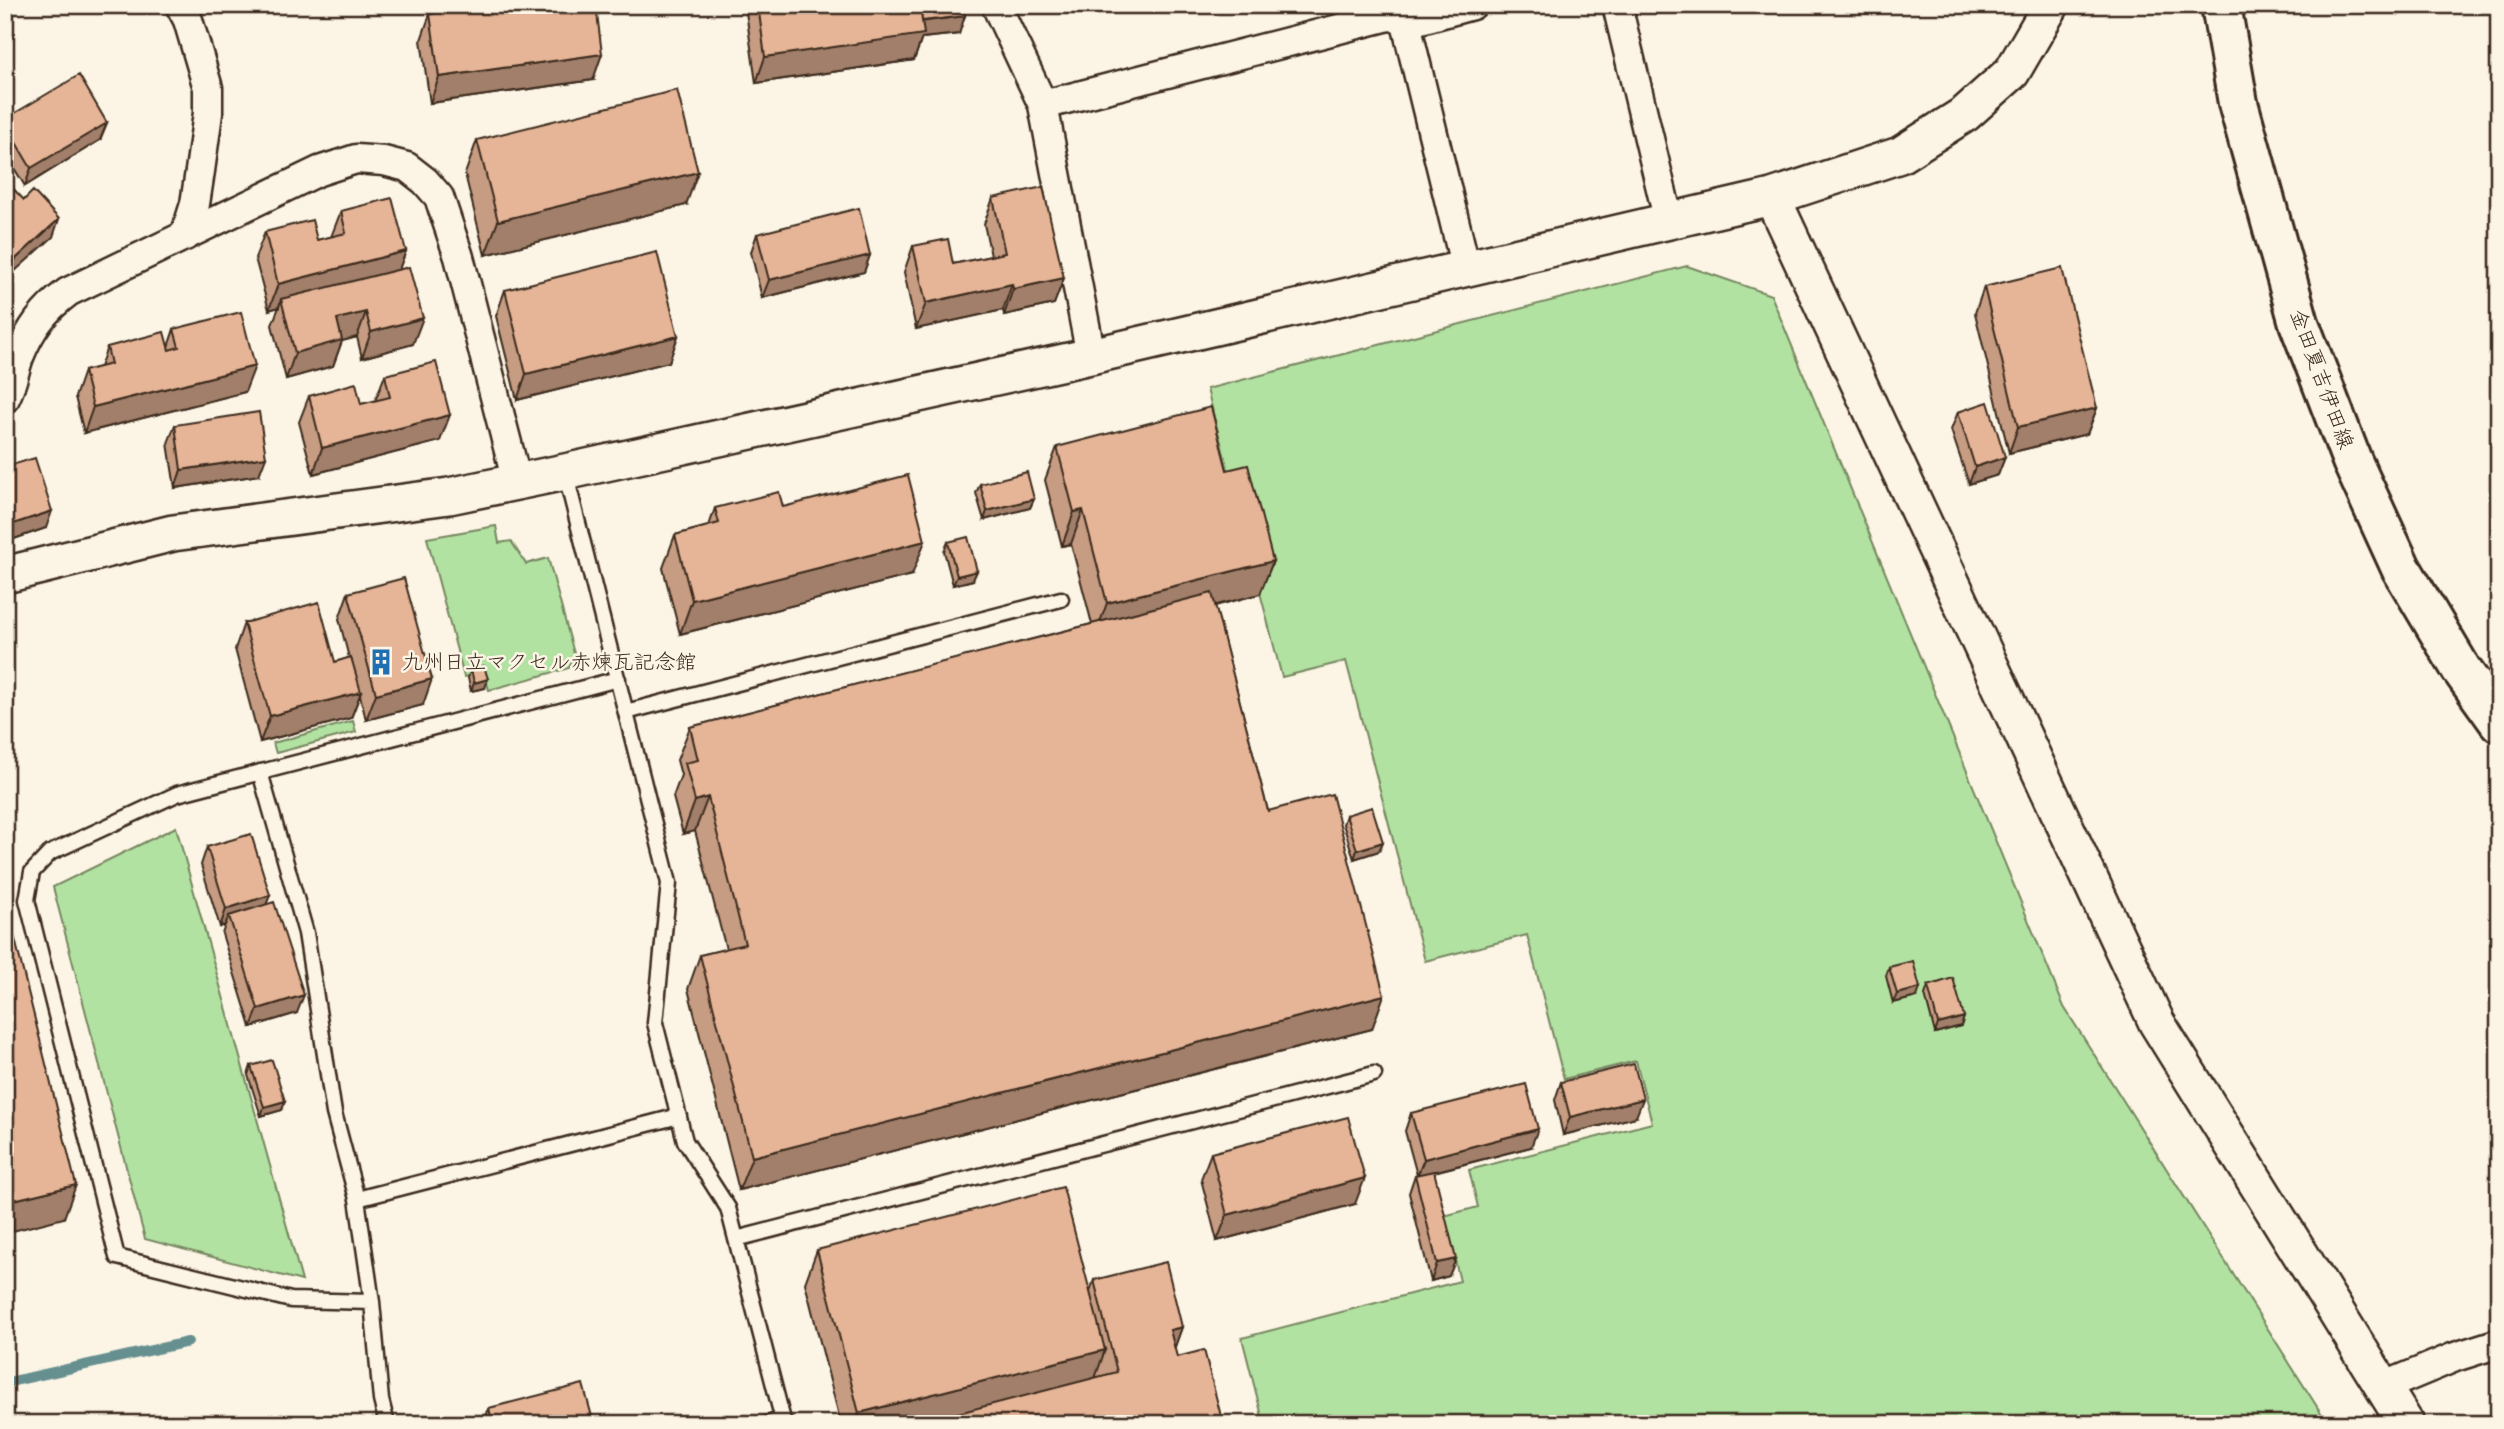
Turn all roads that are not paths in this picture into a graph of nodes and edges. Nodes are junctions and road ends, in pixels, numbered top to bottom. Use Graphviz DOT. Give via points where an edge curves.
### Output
graph roads {
  1 [pos="180,5"];
  2 [pos="996,5"];
  3 [pos="1472,5"];
  4 [pos="1617,5"];
  5 [pos="2051,5"];
  6 [pos="2221,5"];
  7 [pos="1397,14"];
  8 [pos="1044,105"];
  9 [pos="1772,197"];
  10 [pos="1669,222"];
  11 [pos="185,236"];
  12 [pos="1466,269"];
  13 [pos="1091,356"];
  14 [pos="5,398"];
  15 [pos="565,472"];
  16 [pos="517,482"];
  17 [pos="5,575"];
  18 [pos="1061,599"];
  19 [pos="618,679"];
  20 [pos="626,712"];
  21 [pos="2499,722"];
  22 [pos="260,772"];
  23 [pos="1374,1074"];
  24 [pos="679,1116"];
  25 [pos="357,1199"];
  26 [pos="736,1239"];
  27 [pos="372,1302"];
  28 [pos="2499,1343"];
  29 [pos="2383,1387"];
  30 [pos="784,1422"];
  31 [pos="387,1424"];
  32 [pos="767,1424"];
  33 [pos="2406,1424"];
  1 -- 11 [label="street" via="208,88 197,193"];
  2 -- 8 [label="street"];
  3 -- 7 [label="street"];
  4 -- 10 [label="street"];
  5 -- 9 [label="street" via="2012,72 1965,114 1900,155"];
  6 -- 21 [label="main road, 金田夏吉伊田線" via="2238,103 2299,323 2347,449 2401,568 2461,669"];
  7 -- 8 [label="street"];
  7 -- 12 [label="street"];
  8 -- 13 [label="street"];
  9 -- 10 [label="street"];
  9 -- 29 [label="street" via="2157,1023"];
  10 -- 12 [label="street"];
  11 -- 14 [label="street" via="68,292 50,306 26,341"];
  11 -- 16 [label="street" via="340,163 356,159 407,167 439,197"];
  12 -- 13 [label="street"];
  13 -- 15 [label="street"];
  15 -- 16 [label="street"];
  15 -- 19 [label="lane"];
  16 -- 17 [label="street" via="450,496 173,533"];
  18 -- 20 [label="lane"];
  19 -- 20 [label="lane"];
  19 -- 22 [label="lane"];
  20 -- 24 [label="lane" via="669,883 655,1023"];
  22 -- 25 [label="lane" via="306,933 334,1113"];
  22 -- 27 [label="lane" via="177,794 50,853 32,872 27,900 117,1257 291,1300"];
  23 -- 26 [label="lane"];
  24 -- 25 [label="lane"];
  24 -- 26 [label="lane" via="685,1141 728,1208"];
  25 -- 27 [label="lane"];
  26 -- 30 [label="lane"];
  27 -- 31 [label="lane"];
  28 -- 29 [label="street"];
  29 -- 33 [label="street"];
  30 -- 32 [label="lane"];
}
